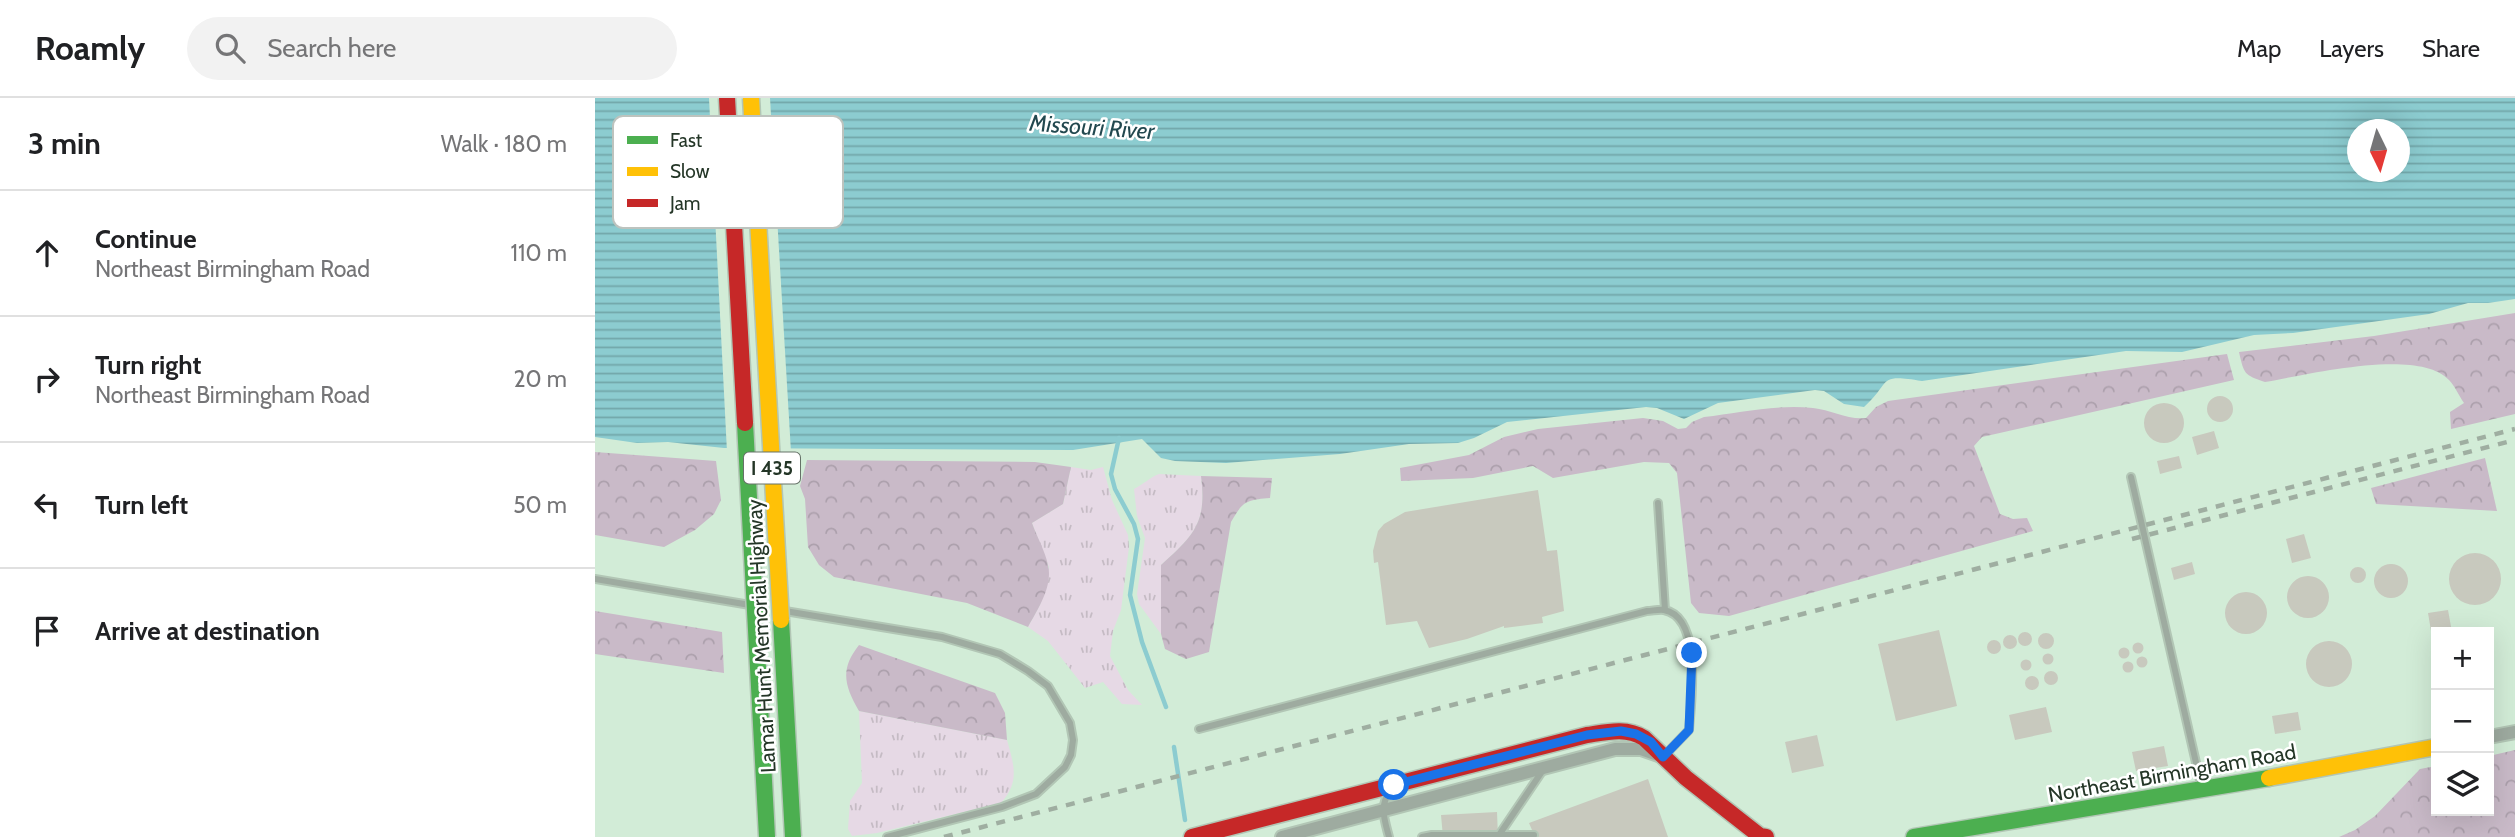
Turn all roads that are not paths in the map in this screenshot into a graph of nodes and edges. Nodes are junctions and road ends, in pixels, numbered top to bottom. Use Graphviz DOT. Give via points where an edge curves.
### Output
graph roads {
  1 [pos="727,98"];
  2 [pos="751,98"];
  3 [pos="728,116"];
  4 [pos="752,116"];
  5 [pos="734,228"];
  6 [pos="758,228"];
  7 [pos="2131,477"];
  8 [pos="1658,503"];
  9 [pos="595,579"];
  10 [pos="1665,610"];
  11 [pos="1199,729"];
  12 [pos="2515,732"];
  13 [pos="2494,736"];
  14 [pos="2431,748"];
  15 [pos="1663,757"];
  16 [pos="1546,766"];
  17 [pos="1394,785"];
  18 [pos="2203,791"];
  19 [pos="1381,810"];
  20 [pos="1499,835"];
  21 [pos="1534,835"];
  22 [pos="767,837"];
  23 [pos="793,837"];
  24 [pos="887,837"];
  25 [pos="1192,837"];
  26 [pos="1282,837"];
  27 [pos="1389,837"];
  28 [pos="1422,837"];
  29 [pos="1766,837"];
  30 [pos="1914,837"];
  1 -- 3 [label="main road, Lamar Hunt Memorial Highway / I 435, bridge"];
  2 -- 4 [label="main road, Lamar Hunt Memorial Highway / I 435, bridge"];
  5 -- 22 [label="main road, Lamar Hunt Memorial Highway / I 435, bridge"];
  6 -- 23 [label="main road, Lamar Hunt Memorial Highway / I 435, bridge"];
  7 -- 18 [label="lane"];
  8 -- 10 [label="lane"];
  9 -- 24 [label="lane" via="942,637 1000,654 1048,686 1070,723 1073,740 1065,767 1053,780 1036,794 1002,807"];
  10 -- 11 [label="lane" via="1634,614"];
  10 -- 15 [label="lane" via="1677,617 1693,660 1689,730"];
  12 -- 13 [label="street"];
  14 -- 18 [label="main road, Northeast Birmingham Road"];
  15 -- 16 [label="street" via="1641,749 1615,749"];
  15 -- 17 [label="main road" via="1651,742 1621,731 1587,735"];
  15 -- 29 [label="main road"];
  16 -- 19 [label="street"];
  16 -- 20 [label="lane"];
  17 -- 19 [label="lane"];
  17 -- 25 [label="main road" via="1247,829"];
  18 -- 30 [label="main road, Northeast Birmingham Road"];
  19 -- 26 [label="street"];
  19 -- 27 [label="lane"];
  20 -- 21 [label="lane"];
  20 -- 28 [label="lane"];
}
